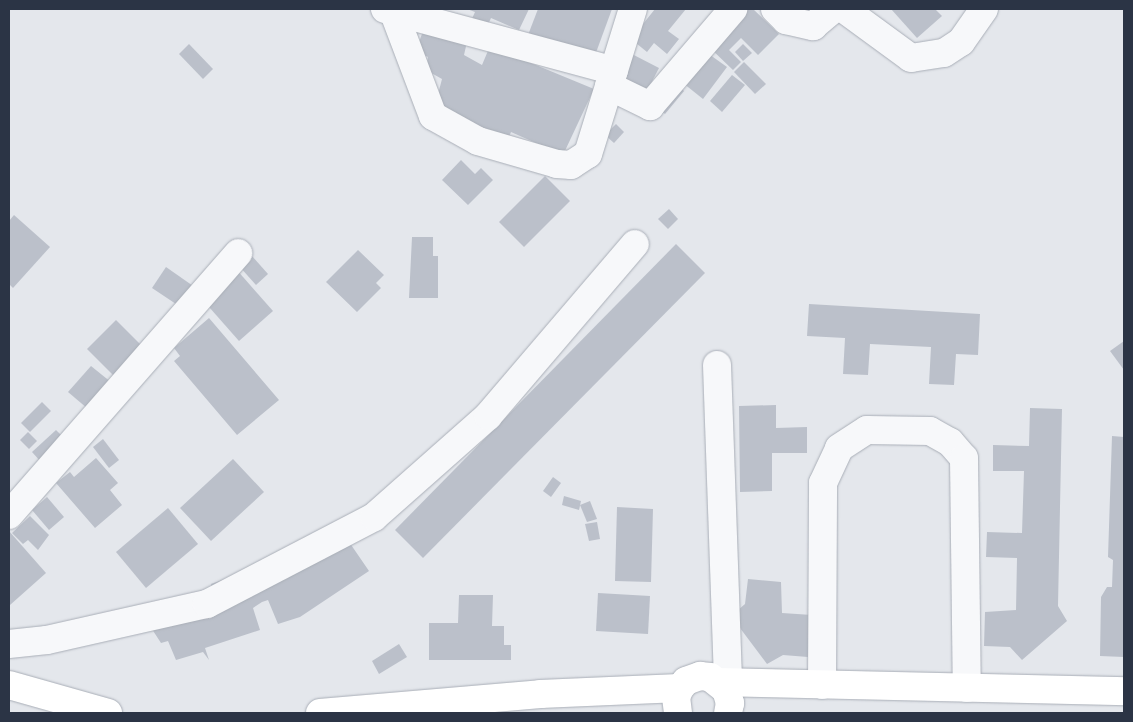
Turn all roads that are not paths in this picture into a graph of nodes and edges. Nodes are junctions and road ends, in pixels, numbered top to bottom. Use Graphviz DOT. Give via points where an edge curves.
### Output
graph roads {
  1 [pos="633,9"];
  2 [pos="733,9"];
  3 [pos="775,9"];
  4 [pos="833,9"];
  5 [pos="844,9"];
  6 [pos="984,9"];
  7 [pos="389,11"];
  8 [pos="611,79"];
  9 [pos="634,244"];
  10 [pos="238,253"];
  11 [pos="717,366"];
  12 [pos="9,515"];
  13 [pos="9,644"];
  14 [pos="724,682"];
  15 [pos="9,684"];
  16 [pos="822,685"];
  17 [pos="967,688"];
  18 [pos="1124,691"];
  19 [pos="679,701"];
  20 [pos="108,713"];
  21 [pos="320,713"];
  22 [pos="728,713"];
  1 -- 8 [label="street"];
  2 -- 8 [label="street" via="650,106"];
  3 -- 4 [label="street" via="786,20 814,26"];
  5 -- 6 [label="street" via="911,58 944,53 961,42"];
  7 -- 8 [label="street"];
  7 -- 8 [label="street" via="433,116 478,141 557,164 580,161 588,154"];
  9 -- 13 [label="street" via="488,416 374,517 207,604 47,640"];
  10 -- 12 [label="street"];
  11 -- 14 [label="street"];
  14 -- 16 [label="main road"];
  14 -- 19 [label="main road" via="700,676 686,681"];
  14 -- 22 [label="main road" via="730,703"];
  15 -- 20 [label="main road"];
  16 -- 17 [label="main road"];
  16 -- 17 [label="street" via="823,483 839,448 867,430 930,431 950,442 964,458"];
  17 -- 18 [label="main road"];
  19 -- 21 [label="main road" via="540,694"];
}
